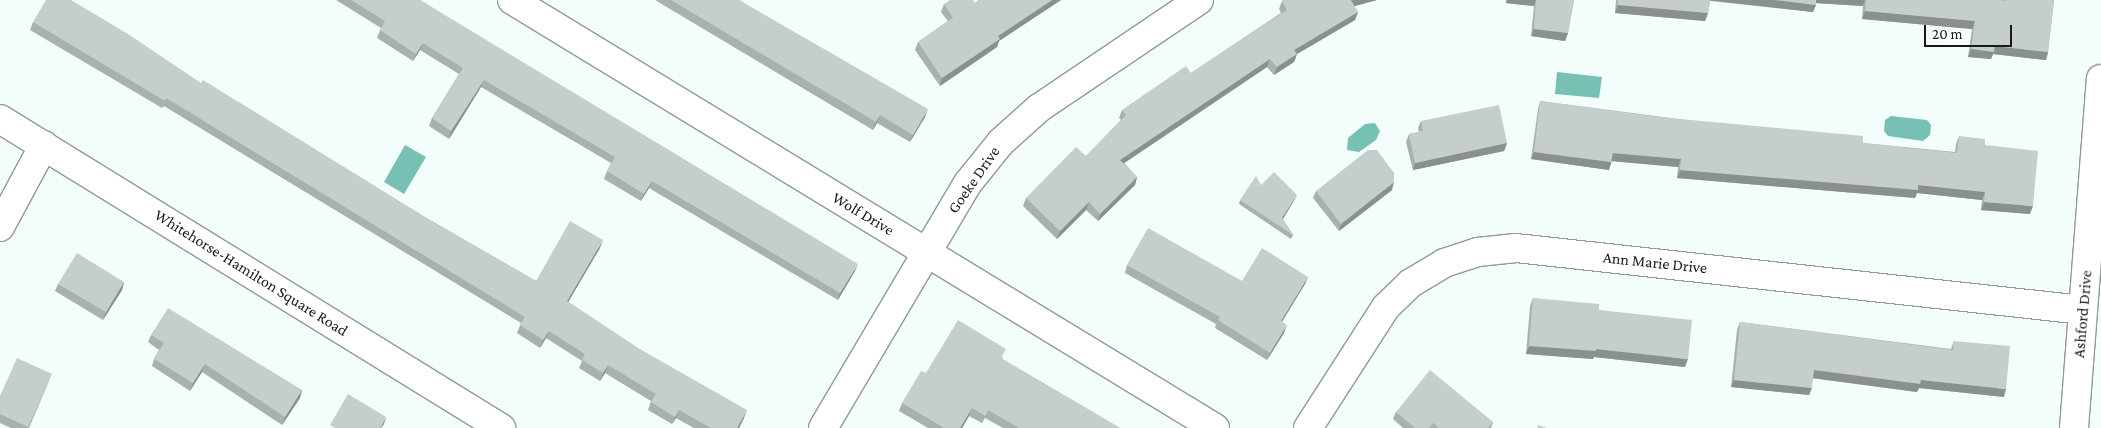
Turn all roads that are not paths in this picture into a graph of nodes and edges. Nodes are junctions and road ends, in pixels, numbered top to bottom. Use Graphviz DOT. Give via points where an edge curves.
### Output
graph roads {
  1 [pos="512,0"];
  2 [pos="1199,0"];
  3 [pos="2101,80"];
  4 [pos="0,119"];
  5 [pos="44,145"];
  6 [pos="0,227"];
  7 [pos="926,253"];
  8 [pos="2083,310"];
  9 [pos="502,428"];
  10 [pos="822,428"];
  11 [pos="1215,428"];
  12 [pos="1308,428"];
  13 [pos="2074,428"];
  1 -- 7 [label="street, Wolf Drive"];
  2 -- 7 [label="street, Goeke Drive" via="1039,108 1001,142 968,183"];
  3 -- 8 [label="street, Ashford Drive"];
  4 -- 5 [label="street, Whitehorse-Hamilton Square Road"];
  5 -- 6 [label="street"];
  5 -- 9 [label="street, Whitehorse-Hamilton Square Road"];
  7 -- 10 [label="street, Goeke Drive"];
  7 -- 11 [label="street, Wolf Drive"];
  8 -- 12 [label="street, Ann Marie Drive" via="1516,248 1478,252 1444,263 1411,283 1386,307"];
  8 -- 13 [label="street, Ashford Drive"];
}
